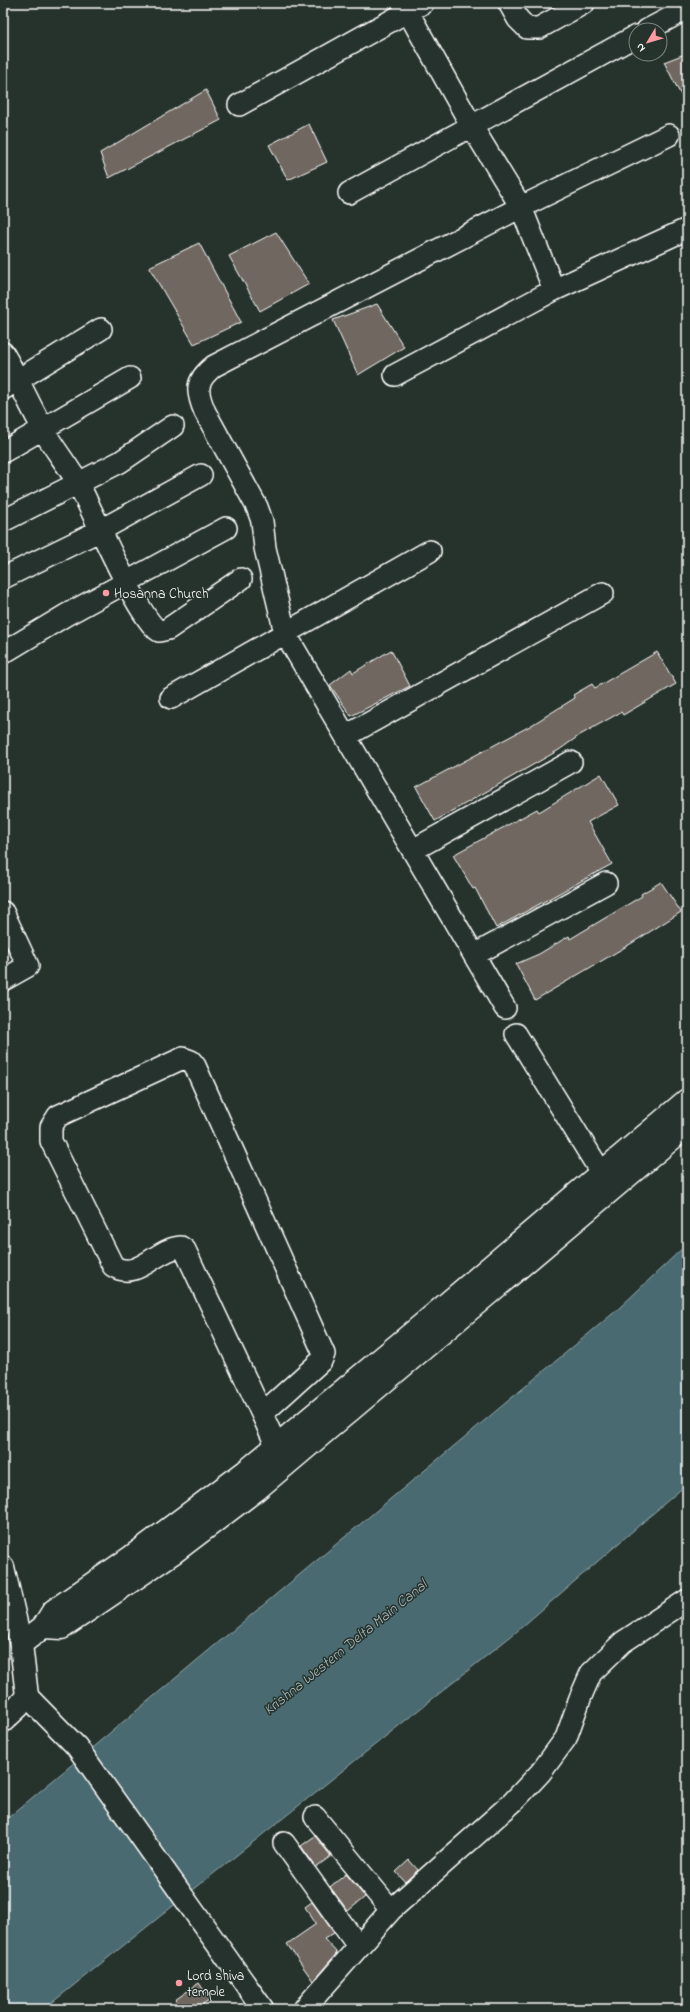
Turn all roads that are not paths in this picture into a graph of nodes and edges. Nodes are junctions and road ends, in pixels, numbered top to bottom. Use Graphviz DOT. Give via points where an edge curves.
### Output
graph roads {
  1 [pos="509,3"];
  2 [pos="584,3"];
  3 [pos="411,6"];
  4 [pos="687,8"];
  5 [pos="662,22"];
  6 [pos="628,40"];
  7 [pos="239,106"];
  8 [pos="471,125"];
  9 [pos="669,136"];
  10 [pos="349,193"];
  11 [pos="521,207"];
  12 [pos="687,229"];
  13 [pos="554,290"];
  14 [pos="101,329"];
  15 [pos="3,353"];
  16 [pos="395,375"];
  17 [pos="130,378"];
  18 [pos="11,385"];
  19 [pos="173,426"];
  20 [pos="43,430"];
  21 [pos="3,452"];
  22 [pos="200,475"];
  23 [pos="78,483"];
  24 [pos="3,521"];
  25 [pos="226,528"];
  26 [pos="101,530"];
  27 [pos="430,551"];
  28 [pos="3,578"];
  29 [pos="241,578"];
  30 [pos="126,582"];
  31 [pos="603,593"];
  32 [pos="285,633"];
  33 [pos="4,650"];
  34 [pos="171,698"];
  35 [pos="346,736"];
  36 [pos="571,762"];
  37 [pos="413,850"];
  38 [pos="606,883"];
  39 [pos="3,912"];
  40 [pos="474,955"];
  41 [pos="3,980"];
  42 [pos="505,1008"];
  43 [pos="516,1034"];
  44 [pos="687,1100"];
  45 [pos="687,1126"];
  46 [pos="606,1180"];
  47 [pos="344,1403"];
  48 [pos="262,1414"];
  49 [pos="276,1445"];
  50 [pos="5,1579"];
  51 [pos="687,1600"];
  52 [pos="9,1624"];
  53 [pos="43,1627"];
  54 [pos="20,1644"];
  55 [pos="27,1696"];
  56 [pos="3,1721"];
  57 [pos="315,1816"];
  58 [pos="284,1844"];
  59 [pos="391,1910"];
  60 [pos="358,1946"];
  61 [pos="263,2009"];
  62 [pos="304,2009"];
  1 -- 2 [label="street" via="518,19 527,28 539,28"];
  3 -- 7 [label="street"];
  3 -- 8 [label="street"];
  4 -- 5 [label="street"];
  6 -- 8 [label="street"];
  8 -- 10 [label="street"];
  8 -- 11 [label="street"];
  9 -- 11 [label="street"];
  11 -- 13 [label="street"];
  11 -- 32 [label="street" via="214,366 200,380 198,389 203,406 262,521 265,548"];
  12 -- 13 [label="street"];
  13 -- 16 [label="street"];
  14 -- 18 [label="street"];
  15 -- 18 [label="street"];
  17 -- 20 [label="street"];
  18 -- 20 [label="street"];
  19 -- 23 [label="street" via="120,462"];
  20 -- 21 [label="street"];
  20 -- 23 [label="street"];
  22 -- 26 [label="street"];
  23 -- 24 [label="street"];
  23 -- 26 [label="street"];
  25 -- 30 [label="street"];
  26 -- 28 [label="street"];
  26 -- 30 [label="street"];
  27 -- 32 [label="street"];
  29 -- 30 [label="street" via="168,629 159,631 151,625"];
  30 -- 33 [label="street"];
  31 -- 35 [label="street"];
  32 -- 34 [label="street"];
  32 -- 35 [label="street"];
  35 -- 37 [label="street"];
  36 -- 37 [label="street"];
  37 -- 40 [label="street"];
  38 -- 40 [label="street"];
  39 -- 41 [label="street" via="28,966"];
  40 -- 42 [label="street"];
  43 -- 46 [label="street"];
  44 -- 46 [label="main road"];
  45 -- 46 [label="main road"];
  46 -- 47 [label="main road"];
  47 -- 49 [label="main road"];
  47 -- 53 [label="main road" via="256,1490 173,1553 62,1628"];
  48 -- 48 [label="street" via="321,1361 324,1354 195,1066 183,1058 58,1116 51,1127 51,1141 113,1266 125,1271 133,1270 172,1249 181,1247 185,1250"];
  48 -- 49 [label="street"];
  49 -- 53 [label="main road" via="131,1557 53,1611"];
  50 -- 52 [label="main road"];
  51 -- 59 [label="street" via="623,1642 591,1673 566,1738 541,1772 513,1802"];
  52 -- 54 [label="main road"];
  53 -- 54 [label="main road"];
  54 -- 55 [label="main road"];
  55 -- 56 [label="main road"];
  55 -- 61 [label="street" via="77,1747"];
  57 -- 59 [label="street"];
  58 -- 60 [label="street"];
  59 -- 60 [label="street"];
  60 -- 62 [label="street"];
}
